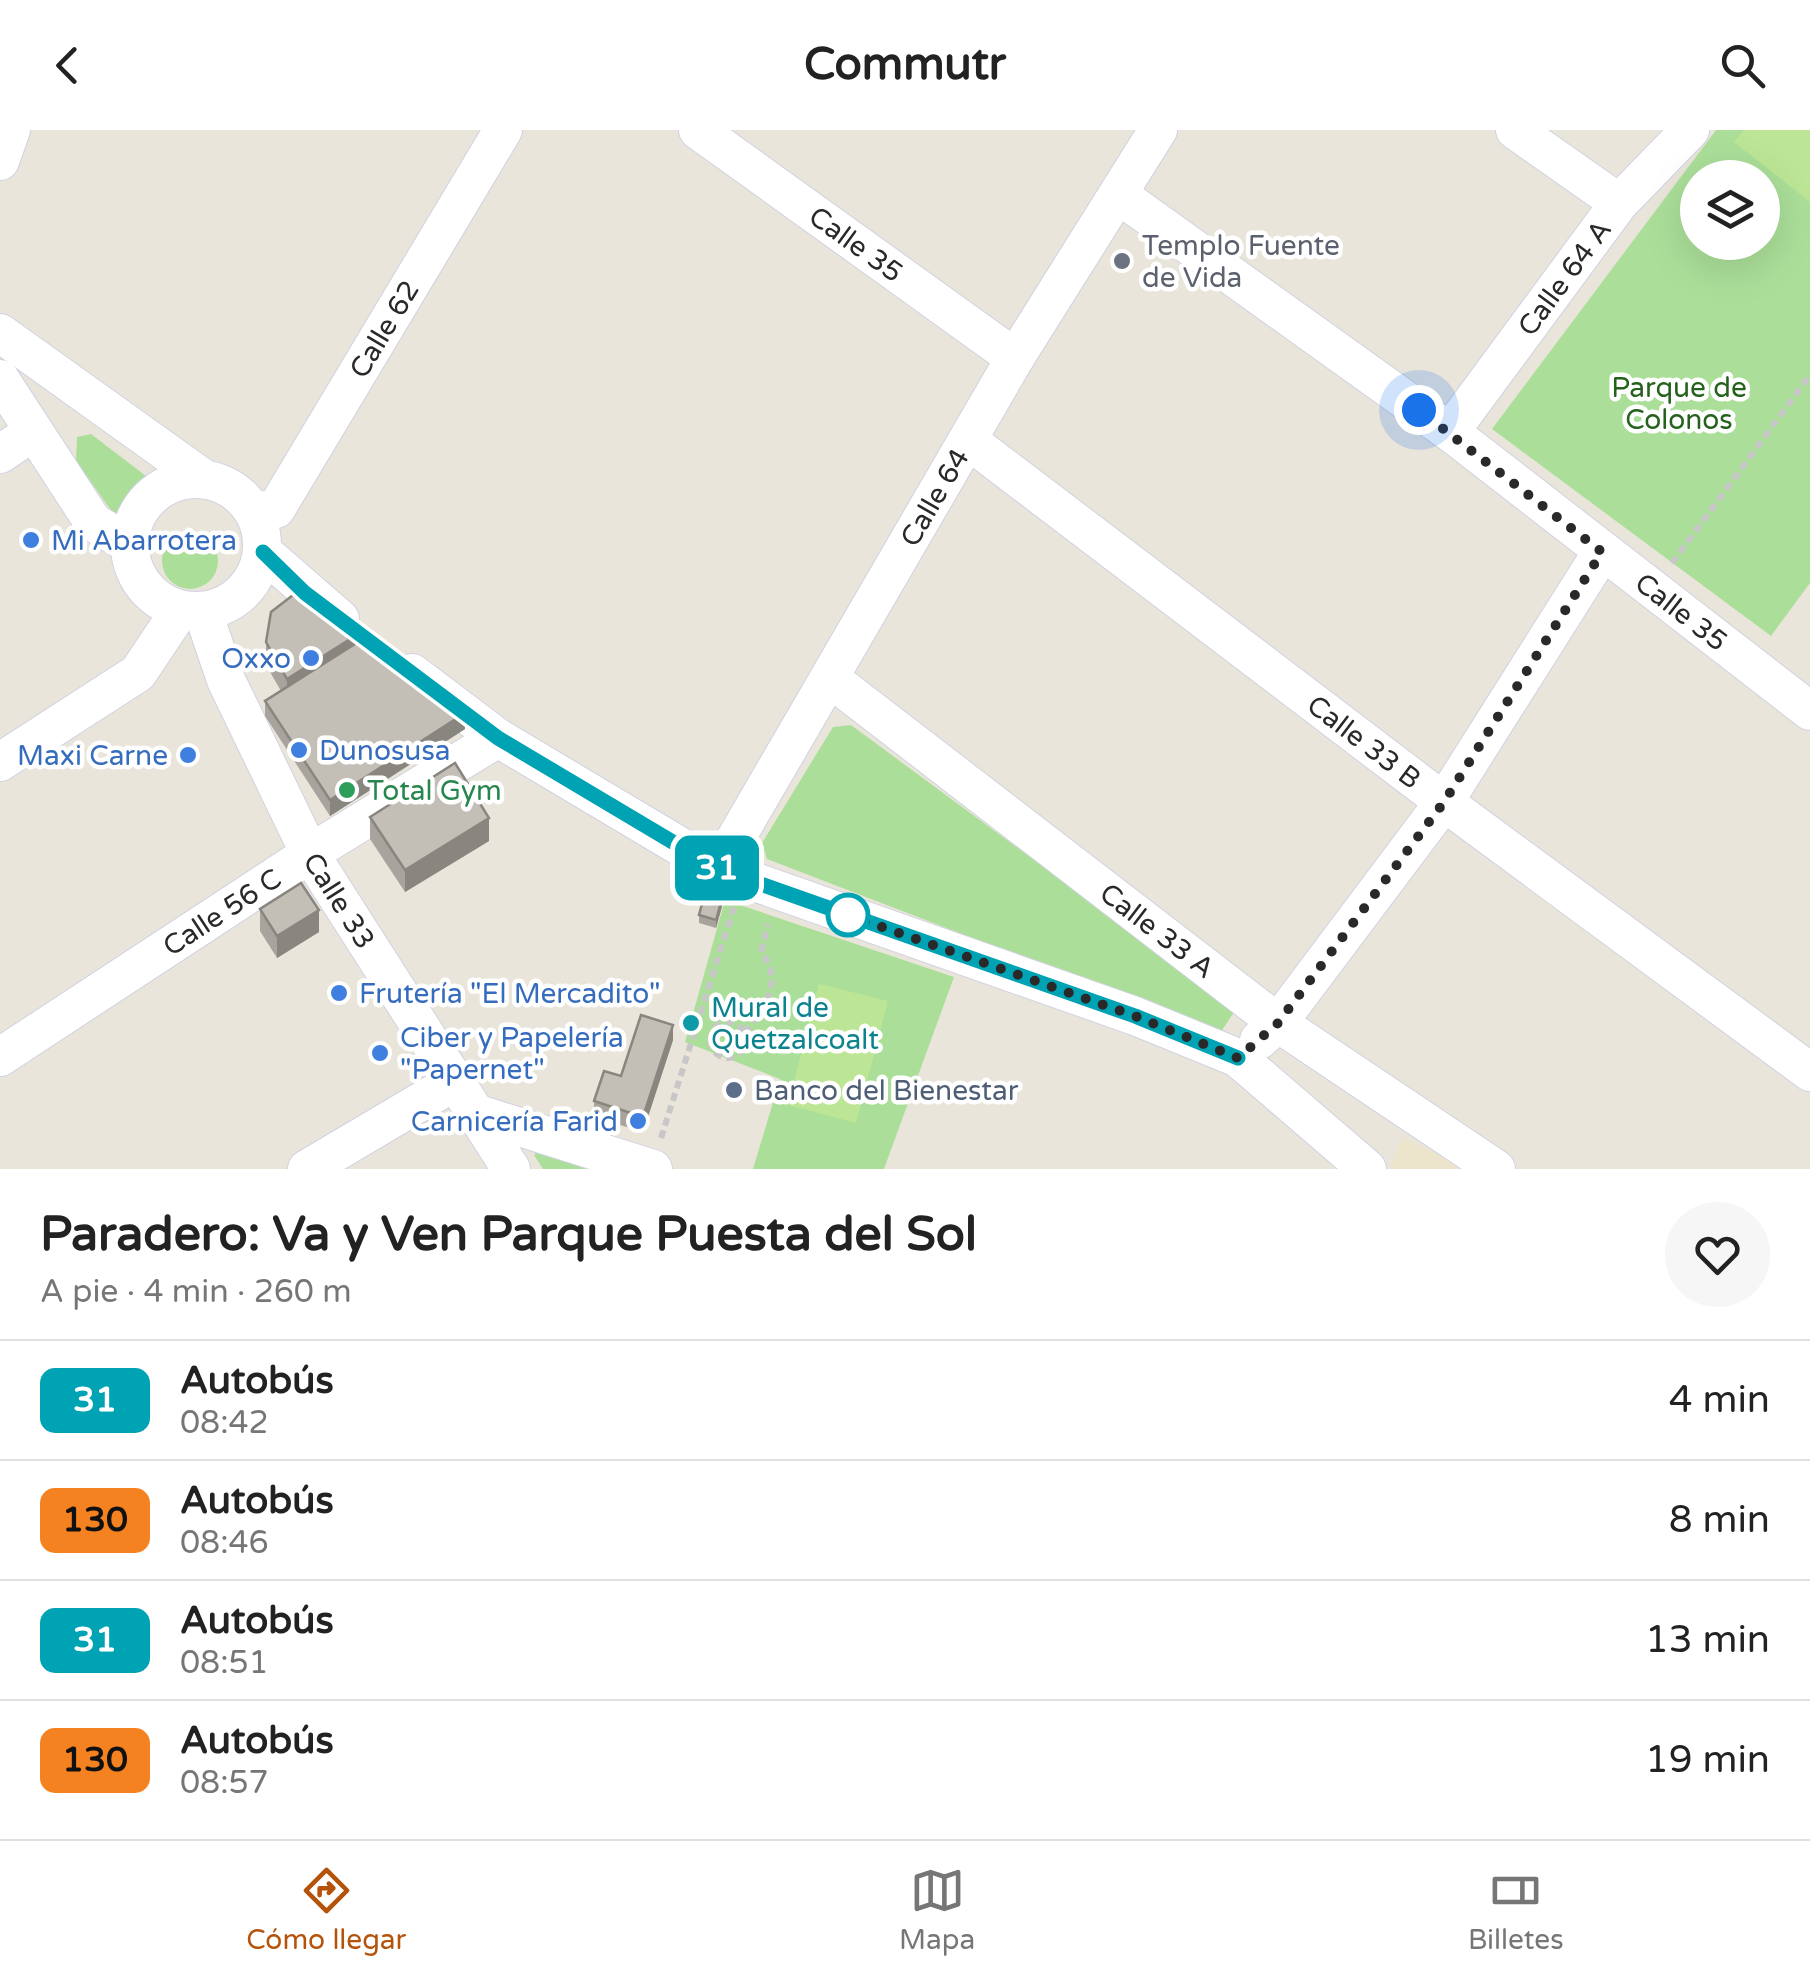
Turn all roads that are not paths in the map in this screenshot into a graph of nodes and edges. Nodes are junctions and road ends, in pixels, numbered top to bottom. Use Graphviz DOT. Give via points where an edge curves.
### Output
graph roads {
  1 [pos="12,130"];
  2 [pos="503,130"];
  3 [pos="698,130"];
  4 [pos="1158,130"];
  5 [pos="1515,130"];
  6 [pos="1690,130"];
  7 [pos="0,161"];
  8 [pos="1119,195"];
  9 [pos="1618,203"];
  10 [pos="0,332"];
  11 [pos="1015,358"];
  12 [pos="0,379"];
  13 [pos="33,432"];
  14 [pos="1450,432"];
  15 [pos="968,440"];
  16 [pos="0,454"];
  17 [pos="204,479"];
  18 [pos="254,511"];
  19 [pos="129,544"];
  20 [pos="263,552"];
  21 [pos="1602,552"];
  22 [pos="192,611"];
  23 [pos="830,678"];
  24 [pos="1803,692"];
  25 [pos="498,738"];
  26 [pos="0,762"];
  27 [pos="1444,802"];
  28 [pos="310,854"];
  29 [pos="729,873"];
  30 [pos="1278,1023"];
  31 [pos="0,1057"];
  32 [pos="1238,1058"];
  33 [pos="1810,1072"];
  34 [pos="454,1082"];
  35 [pos="478,1114"];
  36 [pos="307,1169"];
  37 [pos="512,1169"];
  38 [pos="652,1169"];
  39 [pos="1368,1169"];
  40 [pos="1496,1169"];
  1 -- 7 [label="street"];
  2 -- 18 [label="street, Calle 62" via="276,509"];
  3 -- 11 [label="street, Calle 35"];
  4 -- 8 [label="street, Calle 64"];
  5 -- 9 [label="street"];
  6 -- 9 [label="street, Calle 64 A"];
  8 -- 11 [label="street, Calle 64"];
  8 -- 14 [label="street, Calle 35"];
  9 -- 14 [label="street, Calle 64 A"];
  10 -- 17 [label="street"];
  11 -- 15 [label="street, Calle 64"];
  12 -- 13 [label="street"];
  13 -- 16 [label="street"];
  13 -- 19 [label="street" via="93,522"];
  14 -- 21 [label="street, Calle 35"];
  15 -- 23 [label="street, Calle 64"];
  15 -- 27 [label="street, Calle 33 B"];
  17 -- 18 [label="street" via="241,496"];
  17 -- 19 [label="street" via="182,480 153,496 134,522"];
  18 -- 20 [label="street"];
  19 -- 22 [label="street" via="143,586 160,601"];
  20 -- 22 [label="street" via="243,593 225,606"];
  20 -- 25 [label="street" via="305,593"];
  21 -- 24 [label="street, Calle 35"];
  21 -- 27 [label="street"];
  22 -- 26 [label="street" via="138,673"];
  22 -- 28 [label="street, Calle 33"];
  23 -- 29 [label="street, Calle 64"];
  23 -- 30 [label="street, Calle 33 A"];
  25 -- 28 [label="street, Calle 56 C"];
  25 -- 29 [label="street"];
  27 -- 30 [label="street"];
  27 -- 33 [label="street, Calle 33 B"];
  28 -- 31 [label="street, Calle 56 C"];
  28 -- 34 [label="street, Calle 33"];
  29 -- 32 [label="street"];
  30 -- 32 [label="street"];
  30 -- 40 [label="street, Calle 33 A"];
  32 -- 39 [label="street"];
  34 -- 35 [label="street, Calle 33"];
  34 -- 36 [label="street"];
  35 -- 37 [label="street, Calle 33"];
  35 -- 38 [label="street"];
}
